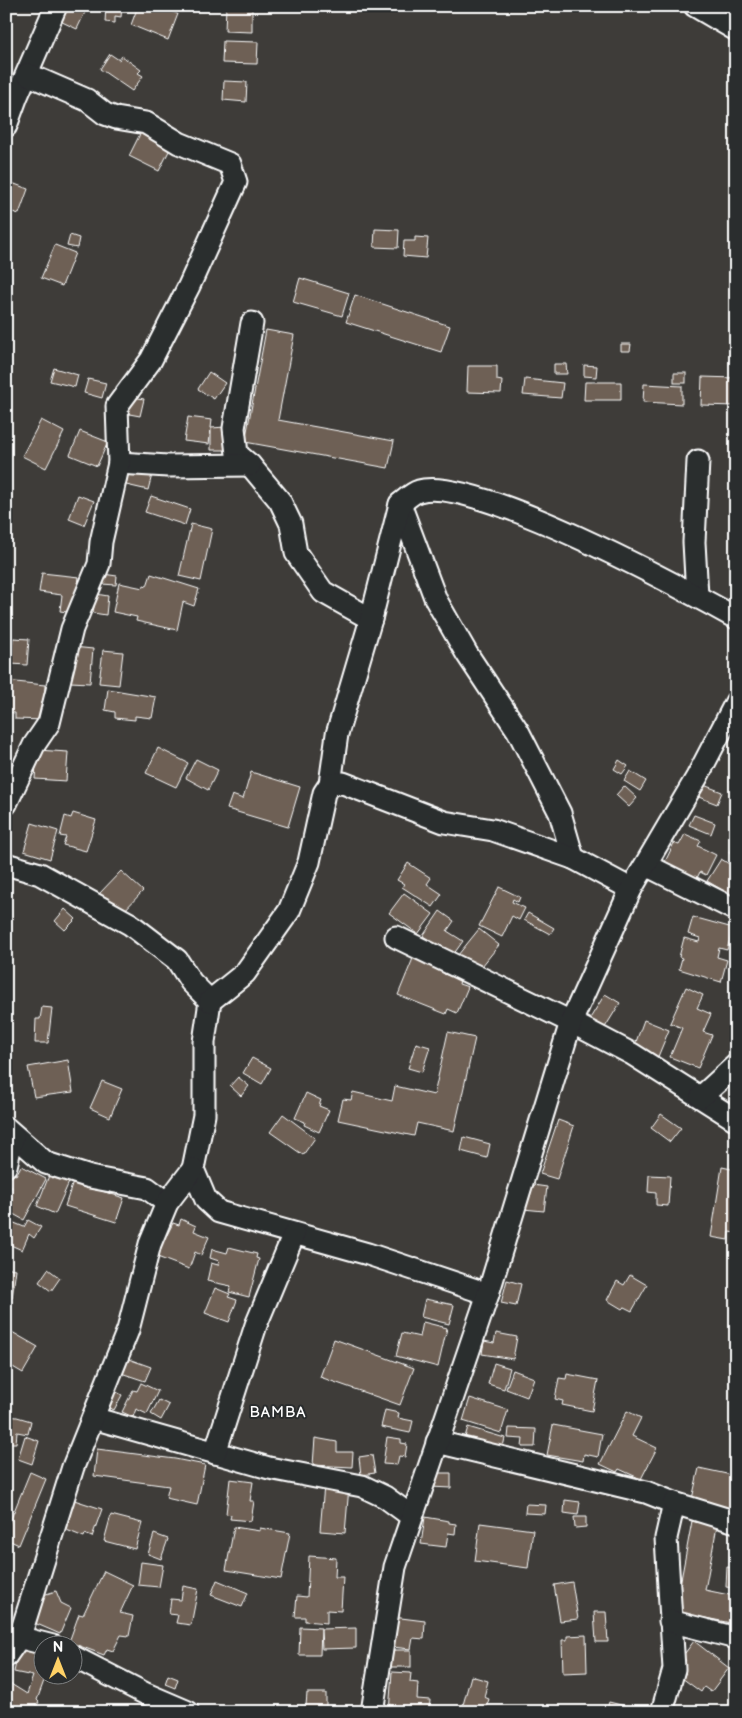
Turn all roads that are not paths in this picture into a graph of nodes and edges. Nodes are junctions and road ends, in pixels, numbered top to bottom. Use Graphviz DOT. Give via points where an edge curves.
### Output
graph roads {
  1 [pos="56,6"];
  2 [pos="695,6"];
  3 [pos="736,30"];
  4 [pos="26,74"];
  5 [pos="6,126"];
  6 [pos="252,323"];
  7 [pos="698,461"];
  8 [pos="119,463"];
  9 [pos="250,465"];
  10 [pos="400,504"];
  11 [pos="697,596"];
  12 [pos="736,618"];
  13 [pos="371,619"];
  14 [pos="736,702"];
  15 [pos="330,784"];
  16 [pos="6,804"];
  17 [pos="573,858"];
  18 [pos="6,864"];
  19 [pos="646,865"];
  20 [pos="631,889"];
  21 [pos="736,910"];
  22 [pos="396,937"];
  23 [pos="210,1001"];
  24 [pos="571,1022"];
  25 [pos="736,1065"];
  26 [pos="701,1097"];
  27 [pos="736,1120"];
  28 [pos="10,1132"];
  29 [pos="6,1166"];
  30 [pos="193,1169"];
  31 [pos="168,1202"];
  32 [pos="294,1234"];
  33 [pos="488,1294"];
  34 [pos="93,1418"];
  35 [pos="437,1442"];
  36 [pos="215,1453"];
  37 [pos="674,1503"];
  38 [pos="411,1516"];
  39 [pos="736,1522"];
  40 [pos="670,1622"];
  41 [pos="13,1635"];
  42 [pos="736,1638"];
  43 [pos="32,1640"];
  44 [pos="6,1656"];
  45 [pos="82,1661"];
  46 [pos="188,1712"];
  47 [pos="372,1712"];
  48 [pos="662,1712"];
  1 -- 4 [label="street"];
  2 -- 3 [label="street"];
  4 -- 5 [label="street"];
  4 -- 8 [label="street" via="87,100 105,114 146,123 179,143 230,164 236,182 190,286 150,360 117,406"];
  6 -- 9 [label="street" via="234,428 237,454"];
  7 -- 11 [label="street" via="694,542"];
  8 -- 9 [label="street"];
  8 -- 16 [label="street" via="99,564 72,629 49,723 34,745"];
  9 -- 13 [label="street" via="280,501 292,524 296,553 323,592"];
  10 -- 11 [label="street" via="418,491 442,490 490,500 658,574"];
  10 -- 13 [label="street"];
  10 -- 17 [label="street" via="436,600 518,731 560,813"];
  11 -- 12 [label="street"];
  13 -- 15 [label="street" via="337,734"];
  14 -- 19 [label="street"];
  15 -- 17 [label="street" via="343,783 444,822 493,830"];
  15 -- 23 [label="street" via="324,793 309,862 289,911 245,974"];
  17 -- 20 [label="street"];
  18 -- 23 [label="street" via="40,874 130,924 177,960 191,982"];
  19 -- 20 [label="street"];
  19 -- 21 [label="street"];
  20 -- 24 [label="street"];
  22 -- 24 [label="street"];
  23 -- 30 [label="street" via="204,1042 204,1115"];
  24 -- 26 [label="street" via="632,1054"];
  24 -- 33 [label="street"];
  25 -- 26 [label="street"];
  26 -- 27 [label="street"];
  28 -- 29 [label="street"];
  28 -- 31 [label="street" via="46,1163 90,1177 147,1188"];
  30 -- 31 [label="street"];
  30 -- 32 [label="street" via="206,1200 219,1212"];
  31 -- 34 [label="street" via="150,1244 128,1330"];
  32 -- 33 [label="street" via="368,1254"];
  32 -- 36 [label="street" via="256,1325"];
  33 -- 35 [label="street"];
  34 -- 36 [label="street"];
  34 -- 41 [label="street"];
  35 -- 37 [label="street" via="646,1492"];
  35 -- 38 [label="street"];
  36 -- 38 [label="street" via="269,1468 362,1486 385,1497"];
  37 -- 39 [label="street"];
  37 -- 40 [label="street" via="666,1538"];
  38 -- 47 [label="street" via="395,1567"];
  40 -- 42 [label="street"];
  40 -- 48 [label="street" via="674,1669"];
  41 -- 43 [label="street"];
  41 -- 44 [label="street"];
  45 -- 46 [label="street"];
}
